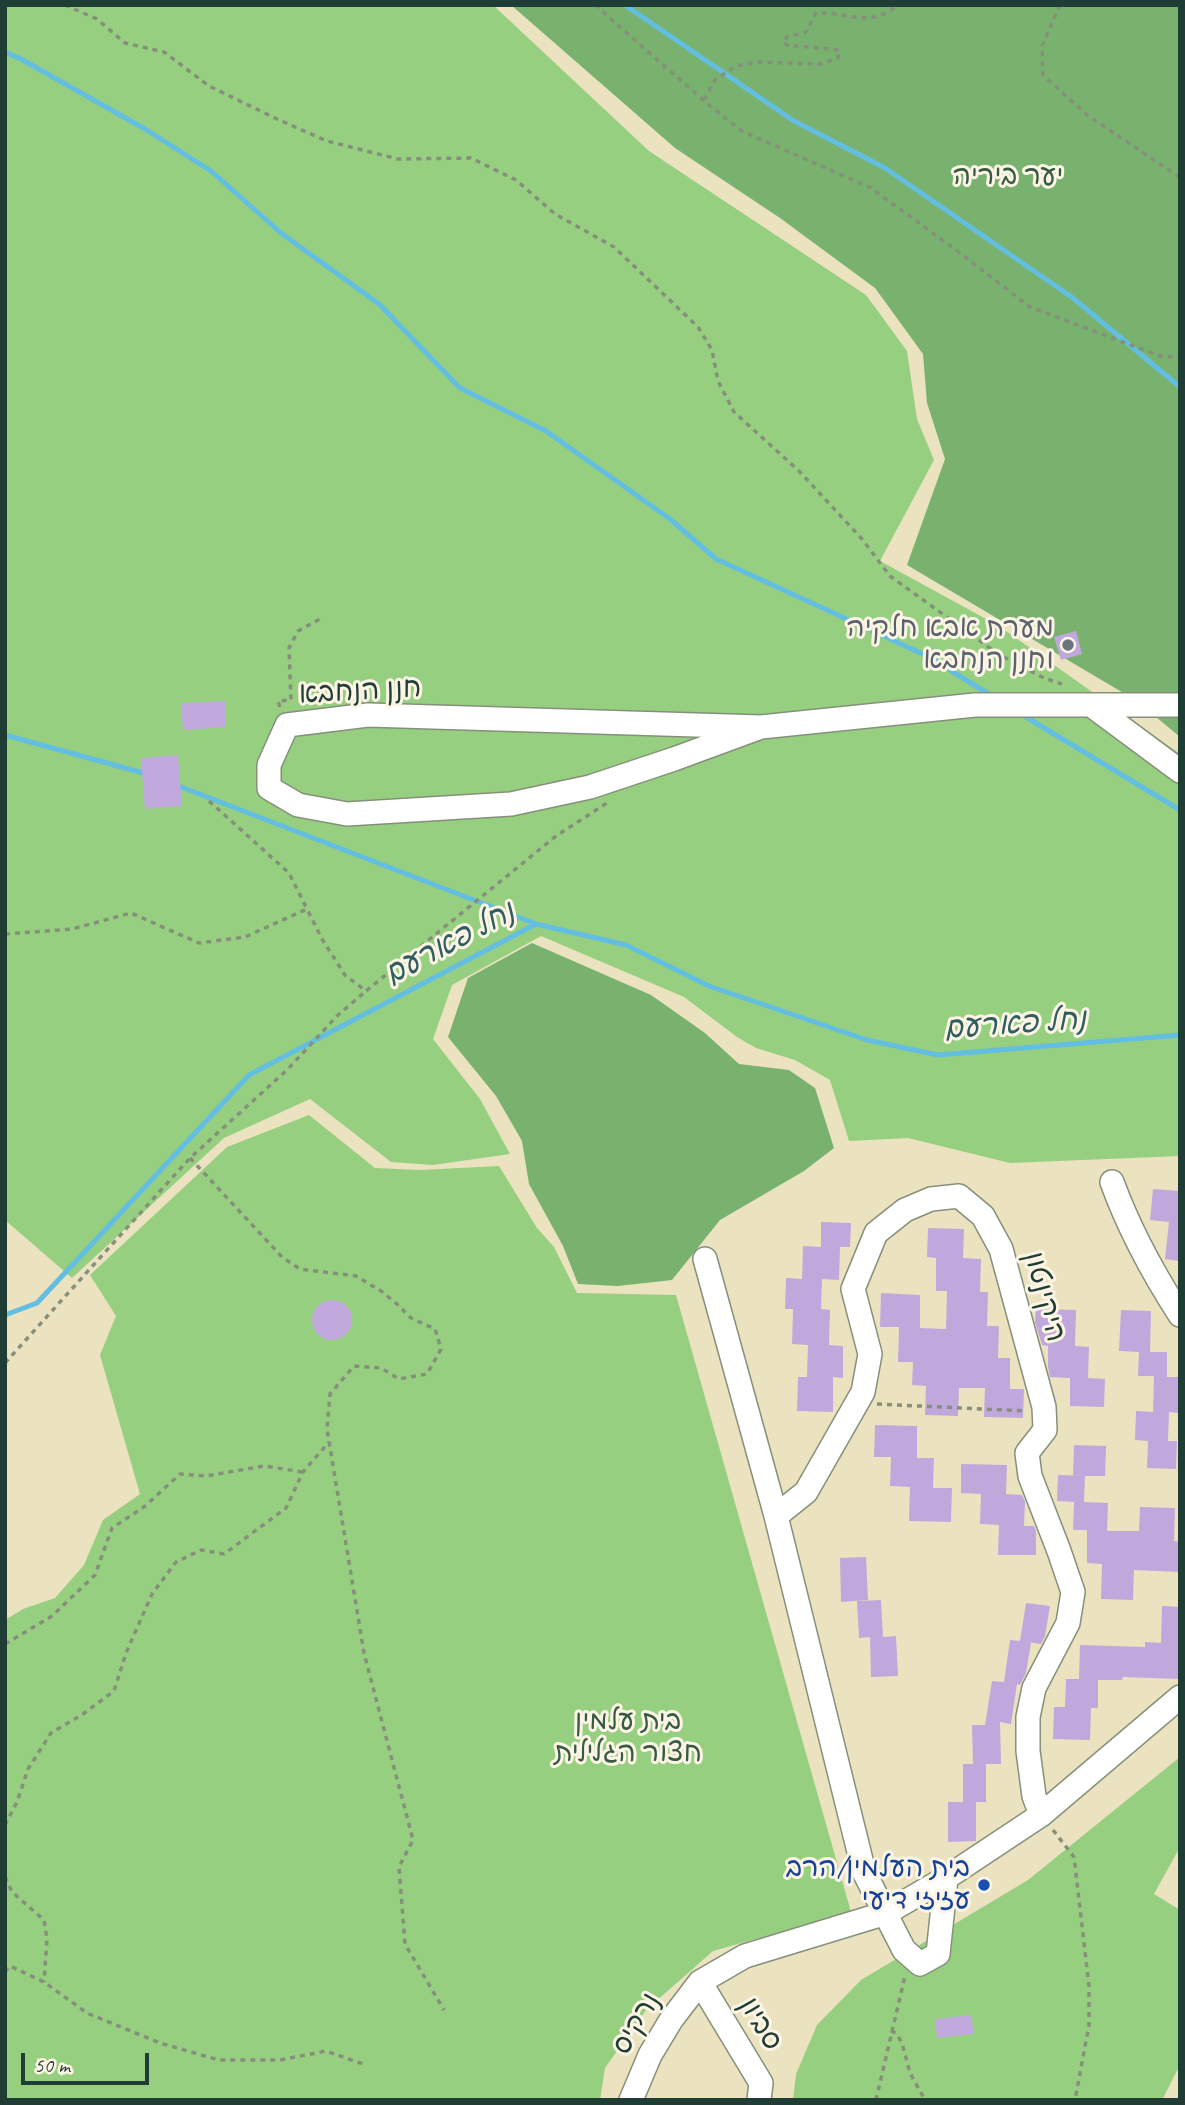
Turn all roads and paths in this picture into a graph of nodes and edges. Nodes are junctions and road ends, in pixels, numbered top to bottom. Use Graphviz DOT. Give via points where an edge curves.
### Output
graph roads {
  1 [pos="65,5"];
  2 [pos="595,5"];
  3 [pos="899,5"];
  4 [pos="1060,5"];
  5 [pos="704,100"];
  6 [pos="1180,180"];
  7 [pos="1180,357"];
  8 [pos="320,619"];
  9 [pos="1067,686"];
  10 [pos="1091,705"];
  11 [pos="1180,705"];
  12 [pos="287,726"];
  13 [pos="761,727"];
  14 [pos="1180,771"];
  15 [pos="209,801"];
  16 [pos="610,801"];
  17 [pos="307,909"];
  18 [pos="5,934"];
  19 [pos="366,991"];
  20 [pos="190,1158"];
  21 [pos="1112,1182"];
  22 [pos="705,1259"];
  23 [pos="1177,1307"];
  24 [pos="5,1363"];
  25 [pos="857,1403"];
  26 [pos="1044,1412"];
  27 [pos="329,1442"];
  28 [pos="303,1472"];
  29 [pos="776,1516"];
  30 [pos="5,1644"];
  31 [pos="1180,1696"];
  32 [pos="1041,1815"];
  33 [pos="5,1825"];
  34 [pos="5,1877"];
  35 [pos="946,1878"];
  36 [pos="886,1913"];
  37 [pos="904,1950"];
  38 [pos="5,1972"];
  39 [pos="44,1982"];
  40 [pos="700,1982"];
  41 [pos="444,2010"];
  42 [pos="891,2031"];
  43 [pos="366,2064"];
  44 [pos="631,2100"];
  45 [pos="759,2100"];
  46 [pos="876,2100"];
  47 [pos="925,2100"];
  48 [pos="1074,2100"];
  1 -- 9 [label="path" via="97,19 125,43 164,52 209,86 327,141 398,159 471,158 516,180 555,214 614,247 698,327 712,350 718,381 734,411 800,471 890,576 998,654"];
  2 -- 5 [label="path"];
  3 -- 5 [label="path" via="878,16 816,13 806,32 783,41 839,50 838,58 820,64 736,66 715,80"];
  4 -- 6 [label="path" via="1042,46 1043,75 1087,115"];
  5 -- 7 [label="path" via="742,131 871,188 1030,307 1160,356"];
  8 -- 12 [label="path" via="298,631 289,648 290,700 278,701"];
  10 -- 11 [label="street"];
  10 -- 13 [label="street" via="975,705"];
  10 -- 14 [label="street"];
  12 -- 13 [label="street, חנן הנחבא" via="368,716"];
  12 -- 13 [label="street, חנן הנחבא" via="269,765 269,788 298,805 347,814 511,804 590,787"];
  15 -- 17 [label="path" via="289,873"];
  16 -- 19 [label="path" via="556,836"];
  17 -- 18 [label="path" via="245,937 199,943 131,913 72,929"];
  17 -- 19 [label="path" via="345,975"];
  19 -- 20 [label="path"];
  20 -- 24 [label="path"];
  20 -- 27 [label="path" via="282,1257 300,1269 356,1276 411,1318 435,1329 441,1349 427,1374 399,1379 381,1368 354,1366 330,1394"];
  21 -- 23 [label="street" via="1125,1217"];
  22 -- 29 [label="street"];
  25 -- 26 [label="path"];
  25 -- 26 [label="street, היקינטון" via="870,1354 853,1289 876,1233 905,1210 931,1199 959,1196 982,1216 1001,1249"];
  25 -- 29 [label="street, היקינטון" via="806,1492"];
  26 -- 32 [label="street" via="1045,1430 1027,1453 1030,1476 1073,1592 1068,1623 1034,1688 1028,1717 1028,1751"];
  27 -- 28 [label="path"];
  27 -- 41 [label="path" via="364,1653 413,1840 399,1867 405,1944"];
  28 -- 30 [label="path" via="264,1466 206,1476 180,1474 112,1528 95,1575 51,1616"];
  28 -- 33 [label="path" via="286,1508 224,1554 201,1550 176,1562 152,1594 114,1691 51,1733 28,1769"];
  29 -- 36 [label="street" via="864,1872"];
  31 -- 32 [label="street"];
  32 -- 35 [label="street"];
  32 -- 48 [label="path" via="1074,1857 1081,1912 1089,2025"];
  34 -- 39 [label="path" via="12,1892 44,1920"];
  35 -- 36 [label="street"];
  35 -- 37 [label="street" via="938,1954 919,1964"];
  36 -- 37 [label="street"];
  36 -- 40 [label="street" via="745,1956"];
  37 -- 42 [label="path" via="905,1976"];
  38 -- 39 [label="path" via="10,1966"];
  39 -- 43 [label="path" via="87,2013 160,2043 219,2060 280,2060 326,2051"];
  40 -- 44 [label="street, נרקיס" via="650,2054"];
  40 -- 45 [label="street, סביון" via="761,2082"];
  42 -- 46 [label="path"];
  42 -- 47 [label="path" via="902,2042"];
}
